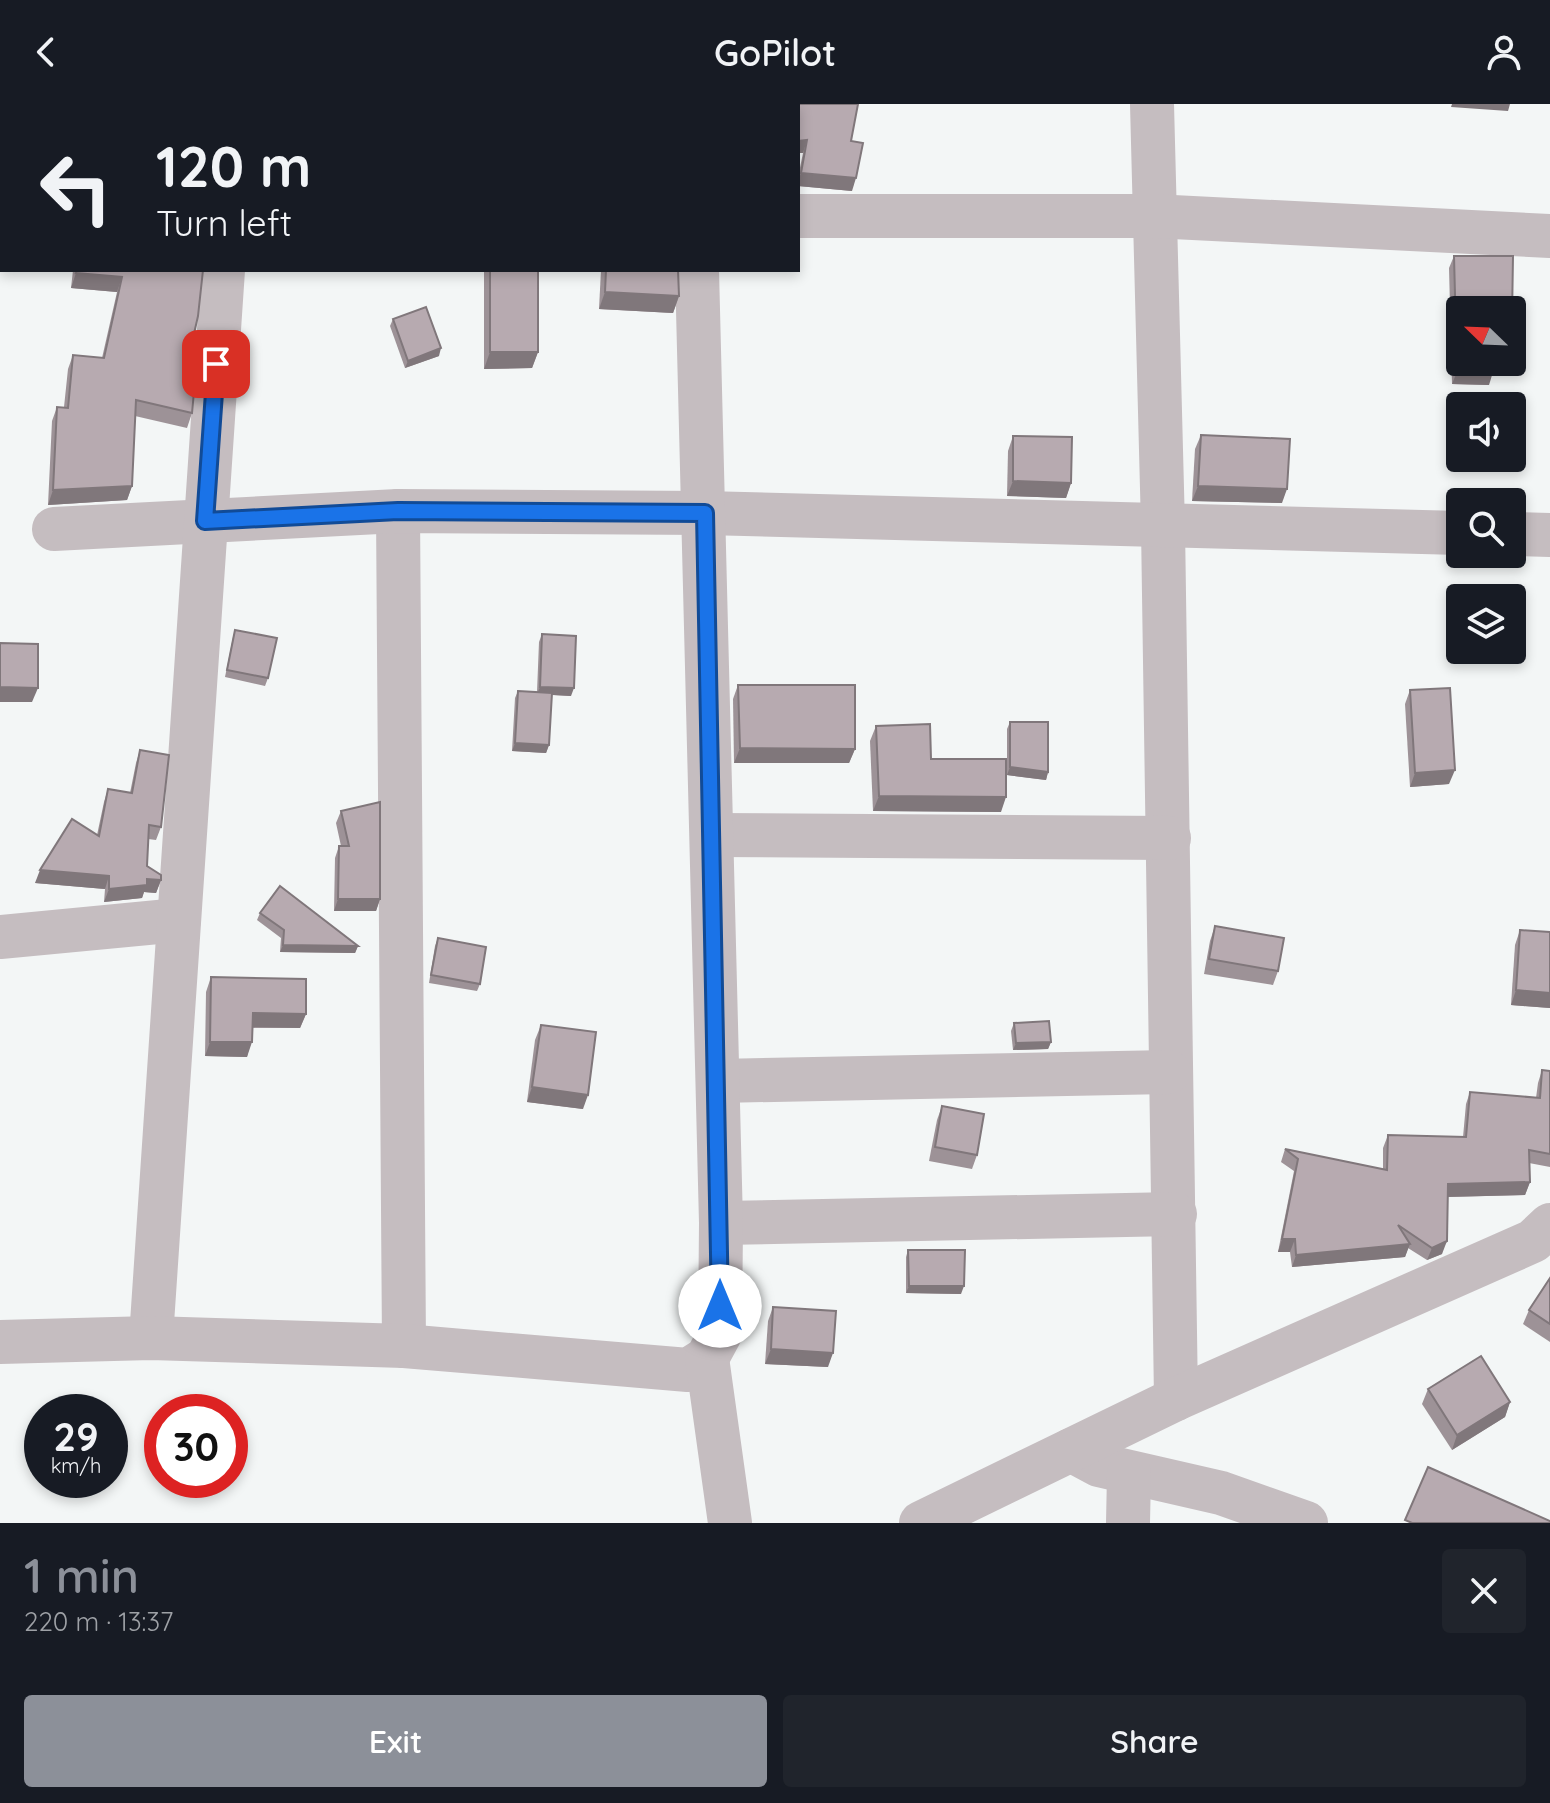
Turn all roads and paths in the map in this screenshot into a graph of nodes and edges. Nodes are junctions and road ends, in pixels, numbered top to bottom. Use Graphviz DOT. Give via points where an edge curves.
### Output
graph roads {
  1 [pos="1152,104"];
  2 [pos="800,216"];
  3 [pos="1153,216"];
  4 [pos="1550,236"];
  5 [pos="223,272"];
  6 [pos="697,272"];
  7 [pos="398,511"];
  8 [pos="705,513"];
  9 [pos="205,521"];
  10 [pos="1163,527"];
  11 [pos="54,529"];
  12 [pos="1446,533"];
  13 [pos="1526,534"];
  14 [pos="1550,535"];
  15 [pos="713,835"];
  16 [pos="1169,838"];
  17 [pos="179,920"];
  18 [pos="0,937"];
  19 [pos="1169,1072"];
  20 [pos="718,1081"];
  21 [pos="1175,1214"];
  22 [pos="721,1223"];
  23 [pos="1550,1225"];
  24 [pos="151,1338"];
  25 [pos="0,1342"];
  26 [pos="404,1346"];
  27 [pos="707,1358"];
  28 [pos="1176,1399"];
  29 [pos="1071,1450"];
  30 [pos="1129,1474"];
  31 [pos="730,1523"];
  32 [pos="921,1523"];
  33 [pos="1128,1523"];
  34 [pos="1306,1523"];
  1 -- 3 [label="street"];
  2 -- 3 [label="street"];
  3 -- 4 [label="street"];
  3 -- 10 [label="street"];
  5 -- 9 [label="street"];
  6 -- 8 [label="street"];
  7 -- 8 [label="street"];
  7 -- 9 [label="street"];
  7 -- 26 [label="street"];
  8 -- 10 [label="street"];
  8 -- 15 [label="street"];
  9 -- 11 [label="street"];
  9 -- 17 [label="street"];
  10 -- 12 [label="street"];
  10 -- 16 [label="street"];
  13 -- 14 [label="street"];
  15 -- 16 [label="street"];
  15 -- 20 [label="street"];
  16 -- 19 [label="street"];
  17 -- 18 [label="street"];
  17 -- 24 [label="street"];
  19 -- 20 [label="street"];
  19 -- 21 [label="street"];
  20 -- 22 [label="street"];
  21 -- 22 [label="street"];
  21 -- 28 [label="street"];
  22 -- 27 [label="street" via="720,1334"];
  23 -- 28 [label="street" via="1533,1241"];
  24 -- 25 [label="street"];
  24 -- 26 [label="street"];
  26 -- 27 [label="street" via="688,1370"];
  27 -- 31 [label="street"];
  28 -- 29 [label="street"];
  29 -- 30 [label="street"];
  29 -- 32 [label="street"];
  30 -- 33 [label="street"];
  30 -- 34 [label="street" via="1221,1493"];
}
